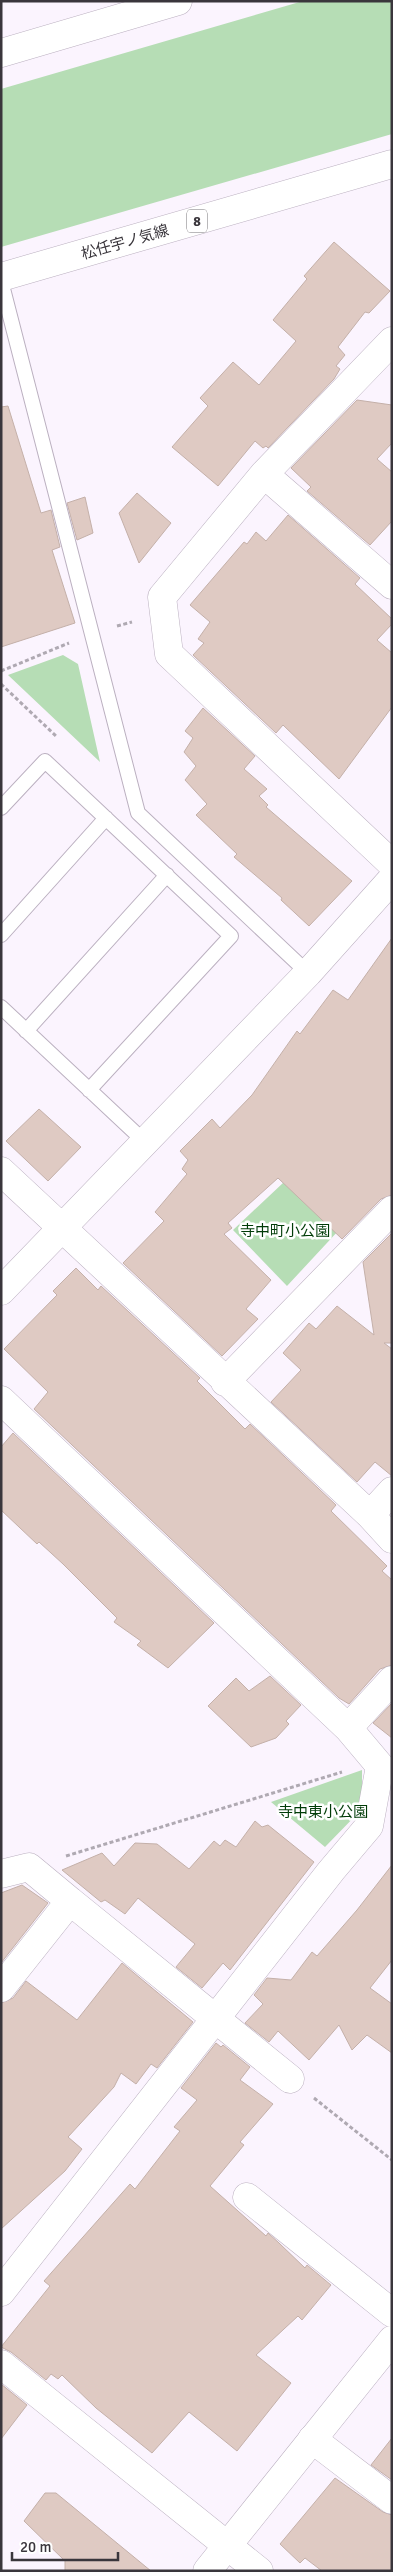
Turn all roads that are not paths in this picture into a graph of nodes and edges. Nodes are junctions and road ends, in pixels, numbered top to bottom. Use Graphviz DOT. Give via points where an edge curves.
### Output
graph roads {
  1 [pos="178,1"];
  2 [pos="1,53"];
  3 [pos="392,164"];
  4 [pos="1,279"];
  5 [pos="392,341"];
  6 [pos="264,474"];
  7 [pos="392,585"];
  8 [pos="1,808"];
  9 [pos="106,818"];
  10 [pos="392,864"];
  11 [pos="167,875"];
  12 [pos="392,879"];
  13 [pos="1,935"];
  14 [pos="308,973"];
  15 [pos="1,1007"];
  16 [pos="26,1031"];
  17 [pos="90,1090"];
  18 [pos="145,1142"];
  19 [pos="1,1172"];
  20 [pos="392,1210"];
  21 [pos="61,1228"];
  22 [pos="1,1290"];
  23 [pos="225,1382"];
  24 [pos="1,1400"];
  25 [pos="392,1491"];
  26 [pos="370,1514"];
  27 [pos="392,1539"];
  28 [pos="392,1680"];
  29 [pos="348,1728"];
  30 [pos="1,1874"];
  31 [pos="70,1901"];
  32 [pos="1,1988"];
  33 [pos="216,2018"];
  34 [pos="290,2079"];
  35 [pos="247,2197"];
  36 [pos="1,2292"];
  37 [pos="392,2314"];
  38 [pos="392,2340"];
  39 [pos="1,2364"];
  40 [pos="312,2439"];
  41 [pos="392,2500"];
  42 [pos="228,2544"];
  43 [pos="206,2571"];
  44 [pos="259,2571"];
  1 -- 2 [label="street"];
  3 -- 4 [label="street, 松任宇ノ気線 / 8"];
  4 -- 14 [label="lane" via="138,813"];
  5 -- 6 [label="street"];
  6 -- 7 [label="street"];
  6 -- 10 [label="street" via="162,597 169,654"];
  8 -- 9 [label="lane" via="45,761"];
  9 -- 11 [label="lane"];
  9 -- 13 [label="lane"];
  11 -- 16 [label="lane"];
  11 -- 17 [label="lane" via="231,936"];
  12 -- 14 [label="street"];
  14 -- 18 [label="street"];
  15 -- 16 [label="lane"];
  16 -- 17 [label="lane"];
  17 -- 18 [label="lane"];
  18 -- 21 [label="street"];
  19 -- 21 [label="street"];
  20 -- 23 [label="street"];
  21 -- 22 [label="street"];
  21 -- 23 [label="street"];
  23 -- 26 [label="street"];
  24 -- 29 [label="street"];
  25 -- 26 [label="street"];
  26 -- 27 [label="street"];
  28 -- 29 [label="street"];
  29 -- 33 [label="street" via="380,1766 369,1826"];
  30 -- 31 [label="street" via="29,1867"];
  31 -- 32 [label="street"];
  31 -- 33 [label="street"];
  33 -- 34 [label="street"];
  33 -- 36 [label="street"];
  35 -- 37 [label="street"];
  38 -- 40 [label="street"];
  39 -- 42 [label="street"];
  40 -- 41 [label="street"];
  40 -- 42 [label="street"];
  42 -- 43 [label="street"];
  42 -- 44 [label="street"];
}
